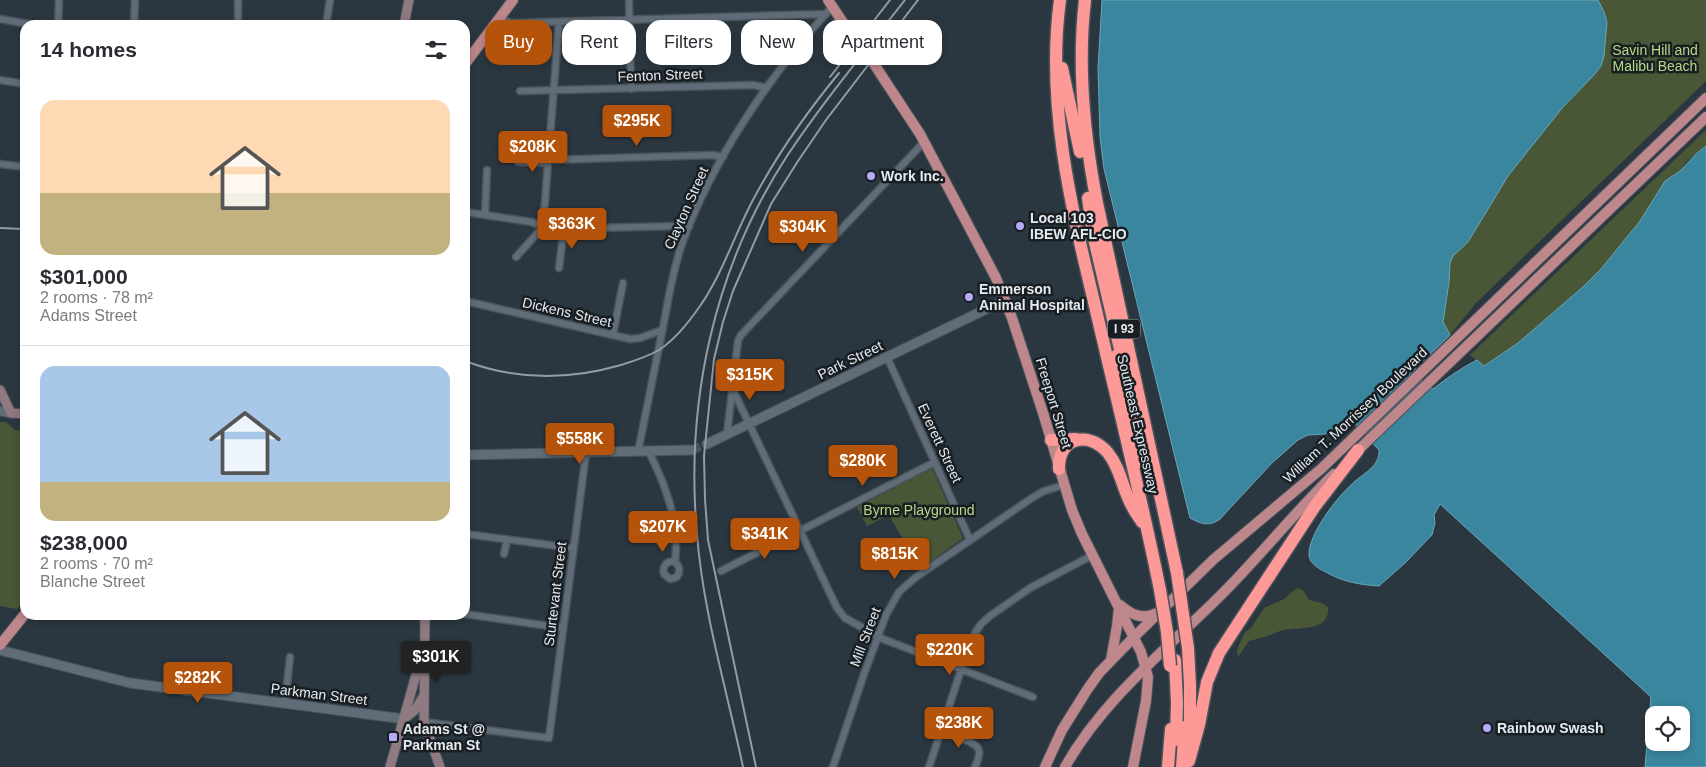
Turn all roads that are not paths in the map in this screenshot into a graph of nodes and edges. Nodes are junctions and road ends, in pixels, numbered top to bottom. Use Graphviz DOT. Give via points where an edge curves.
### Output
graph roads {
  1 [pos="59,0"];
  2 [pos="135,0"];
  3 [pos="238,0"];
  4 [pos="330,0"];
  5 [pos="409,0"];
  6 [pos="512,0"];
  7 [pos="629,0"];
  8 [pos="1060,0"];
  9 [pos="1085,0"];
  10 [pos="829,7"];
  11 [pos="499,18"];
  12 [pos="0,20"];
  13 [pos="58,20"];
  14 [pos="134,20"];
  15 [pos="238,20"];
  16 [pos="327,20"];
  17 [pos="405,20"];
  18 [pos="629,20"];
  19 [pos="839,20"];
  20 [pos="559,22"];
  21 [pos="562,22"];
  22 [pos="20,23"];
  23 [pos="1057,42"];
  24 [pos="470,57"];
  25 [pos="630,65"];
  26 [pos="875,65"];
  27 [pos="0,80"];
  28 [pos="20,83"];
  29 [pos="1082,83"];
  30 [pos="767,88"];
  31 [pos="631,89"];
  32 [pos="520,91"];
  33 [pos="553,91"];
  34 [pos="1706,98"];
  35 [pos="1706,117"];
  36 [pos="924,142"];
  37 [pos="723,157"];
  38 [pos="1082,159"];
  39 [pos="548,161"];
  40 [pos="518,162"];
  41 [pos="0,164"];
  42 [pos="20,166"];
  43 [pos="487,170"];
  44 [pos="470,213"];
  45 [pos="485,215"];
  46 [pos="543,227"];
  47 [pos="689,227"];
  48 [pos="564,228"];
  49 [pos="516,257"];
  50 [pos="559,268"];
  51 [pos="623,283"];
  52 [pos="1005,300"];
  53 [pos="470,302"];
  54 [pos="662,330"];
  55 [pos="613,336"];
  56 [pos="887,357"];
  57 [pos="732,388"];
  58 [pos="0,390"];
  59 [pos="0,411"];
  60 [pos="11,413"];
  61 [pos="20,414"];
  62 [pos="749,423"];
  63 [pos="727,434"];
  64 [pos="1080,439"];
  65 [pos="1051,440"];
  66 [pos="707,444"];
  67 [pos="1354,446"];
  68 [pos="692,450"];
  69 [pos="638,452"];
  70 [pos="649,452"];
  71 [pos="586,453"];
  72 [pos="470,455"];
  73 [pos="935,462"];
  74 [pos="1059,469"];
  75 [pos="1064,485"];
  76 [pos="801,531"];
  77 [pos="1148,534"];
  78 [pos="470,535"];
  79 [pos="507,540"];
  80 [pos="970,540"];
  81 [pos="573,548"];
  82 [pos="504,554"];
  83 [pos="1093,555"];
  84 [pos="675,562"];
  85 [pos="721,571"];
  86 [pos="1169,582"];
  87 [pos="1119,604"];
  88 [pos="1162,610"];
  89 [pos="470,615"];
  90 [pos="20,620"];
  91 [pos="425,620"];
  92 [pos="563,628"];
  93 [pos="877,636"];
  94 [pos="1134,637"];
  95 [pos="0,644"];
  96 [pos="425,644"];
  97 [pos="0,650"];
  98 [pos="290,657"];
  99 [pos="1179,657"];
  100 [pos="1111,660"];
  101 [pos="1146,667"];
  102 [pos="961,669"];
  103 [pos="424,696"];
  104 [pos="1033,698"];
  105 [pos="285,703"];
  106 [pos="404,719"];
  107 [pos="424,722"];
  108 [pos="941,732"];
  109 [pos="549,738"];
  110 [pos="1186,765"];
  111 [pos="390,767"];
  112 [pos="440,767"];
  113 [pos="833,767"];
  114 [pos="929,767"];
  115 [pos="975,767"];
  116 [pos="1045,767"];
  117 [pos="1065,767"];
  118 [pos="1133,767"];
  119 [pos="1168,767"];
  120 [pos="1174,767"];
  1 -- 13 [label="street"];
  2 -- 14 [label="street"];
  3 -- 15 [label="street"];
  4 -- 16 [label="street"];
  5 -- 17 [label="main road"];
  6 -- 11 [label="main road"];
  7 -- 18 [label="street"];
  8 -- 23 [label="highway, Southeast Expressway / I 93"];
  9 -- 29 [label="highway, Southeast Expressway / I 93"];
  10 -- 18 [label="street"];
  10 -- 19 [label="main road"];
  10 -- 30 [label="street, Clayton Street"];
  11 -- 20 [label="street" via="512,23"];
  11 -- 24 [label="main road"];
  12 -- 22 [label="street"];
  20 -- 21 [label="street"];
  20 -- 33 [label="street"];
  23 -- 38 [label="highway, I 93"];
  23 -- 77 [label="highway, Southeast Expressway / I 93" via="1058,104 1066,178"];
  25 -- 31 [label="street"];
  26 -- 36 [label="main road, Freeport Street"];
  27 -- 28 [label="street"];
  29 -- 38 [label="highway, I 93"];
  29 -- 86 [label="highway, Southeast Expressway / I 93" via="1086,143 1095,195"];
  30 -- 31 [label="street, Fenton Street" via="753,85"];
  30 -- 37 [label="street, Clayton Street"];
  31 -- 33 [label="street, Fenton Street"];
  32 -- 33 [label="street, Fenton Street"];
  33 -- 39 [label="street"];
  34 -- 67 [label="main road, William T. Morrissey Boulevard" via="1460,335"];
  35 -- 67 [label="main road, William T. Morrissey Boulevard" via="1470,344"];
  36 -- 52 [label="main road, Freeport Street" via="986,256"];
  36 -- 57 [label="street" via="740,335"];
  37 -- 39 [label="street"];
  37 -- 47 [label="street, Clayton Street"];
  38 -- 86 [label="highway, I 93" via="1093,234"];
  39 -- 40 [label="street"];
  39 -- 46 [label="street"];
  41 -- 42 [label="street"];
  43 -- 45 [label="street"];
  44 -- 45 [label="street"];
  45 -- 46 [label="street" via="534,222"];
  46 -- 48 [label="street"];
  46 -- 49 [label="street"];
  47 -- 48 [label="street"];
  47 -- 54 [label="street, Clayton Street" via="675,268"];
  48 -- 50 [label="street"];
  51 -- 55 [label="street"];
  52 -- 56 [label="street, Park Street"];
  52 -- 65 [label="main road, Freeport Street"];
  53 -- 55 [label="street, Dickens Street"];
  54 -- 55 [label="street, Dickens Street" via="635,339"];
  54 -- 69 [label="street, Clayton Street"];
  56 -- 62 [label="street, Park Street"];
  56 -- 73 [label="street, Everett Street"];
  57 -- 62 [label="street"];
  57 -- 63 [label="street"];
  58 -- 60 [label="main road"];
  59 -- 60 [label="street"];
  60 -- 61 [label="main road"];
  62 -- 63 [label="street, Park Street"];
  62 -- 76 [label="street"];
  63 -- 66 [label="street, Park Street"];
  64 -- 65 [label="highway"];
  64 -- 74 [label="highway" via="1065,449"];
  64 -- 77 [label="highway" via="1095,442 1109,454"];
  65 -- 74 [label="main road, Freeport Street"];
  67 -- 88 [label="main road, William T. Morrissey Boulevard" via="1210,564"];
  67 -- 101 [label="main road, William T. Morrissey Boulevard" via="1241,575"];
  67 -- 110 [label="highway" via="1343,468 1310,512 1219,653 1207,682 1199,725"];
  68 -- 70 [label="street"];
  69 -- 70 [label="street"];
  69 -- 71 [label="street"];
  70 -- 84 [label="street" via="669,500 676,544"];
  71 -- 72 [label="street"];
  71 -- 81 [label="street, Sturtevant Street"];
  73 -- 76 [label="street"];
  73 -- 80 [label="street, Everett Street"];
  74 -- 75 [label="main road, Freeport Street"];
  75 -- 80 [label="street, Mill Street" via="1038,494"];
  75 -- 83 [label="main road, Freeport Street"];
  76 -- 85 [label="street"];
  76 -- 93 [label="street" via="840,613"];
  77 -- 86 [label="highway, Southeast Expressway / I 93"];
  78 -- 79 [label="street"];
  79 -- 81 [label="street"];
  79 -- 82 [label="street"];
  80 -- 93 [label="street, Mill Street" via="902,589 889,607"];
  81 -- 92 [label="street, Sturtevant Street"];
  83 -- 87 [label="main road, Freeport Street"];
  83 -- 102 [label="street" via="1030,588 986,618 975,633"];
  86 -- 99 [label="highway, Southeast Expressway / I 93, bridge"];
  86 -- 99 [label="highway, Southeast Expressway / I 93, bridge" via="1167,632"];
  87 -- 88 [label="main road" via="1139,616 1151,616"];
  87 -- 94 [label="main road, Freeport Street"];
  87 -- 100 [label="main road"];
  88 -- 94 [label="main road, William T. Morrissey Boulevard"];
  89 -- 92 [label="street"];
  90 -- 95 [label="main road"];
  91 -- 96 [label="main road"];
  92 -- 109 [label="street, Sturtevant Street"];
  93 -- 102 [label="street"];
  93 -- 113 [label="street, Mill Street"];
  94 -- 100 [label="main road, William T. Morrissey Boulevard"];
  94 -- 101 [label="main road, Freeport Street"];
  96 -- 103 [label="main road"];
  96 -- 106 [label="main road"];
  97 -- 105 [label="street, Parkman Street" via="126,682"];
  98 -- 105 [label="street"];
  99 -- 110 [label="highway, Southeast Expressway / I 93" via="1191,714"];
  99 -- 119 [label="highway, Southeast Expressway / I 93"];
  99 -- 120 [label="highway, I 93"];
  100 -- 116 [label="main road, William T. Morrissey Boulevard" via="1077,705"];
  101 -- 117 [label="main road, William T. Morrissey Boulevard" via="1098,717"];
  101 -- 118 [label="main road, Freeport Street" via="1146,702"];
  102 -- 104 [label="street"];
  102 -- 108 [label="street"];
  103 -- 106 [label="main road"];
  103 -- 107 [label="main road"];
  105 -- 106 [label="street, Parkman Street"];
  106 -- 107 [label="main road, Parkman Street"];
  106 -- 111 [label="main road"];
  107 -- 109 [label="street, Parkman Street"];
  107 -- 112 [label="main road"];
  108 -- 114 [label="street"];
  108 -- 115 [label="street" via="977,746 980,753"];
}
